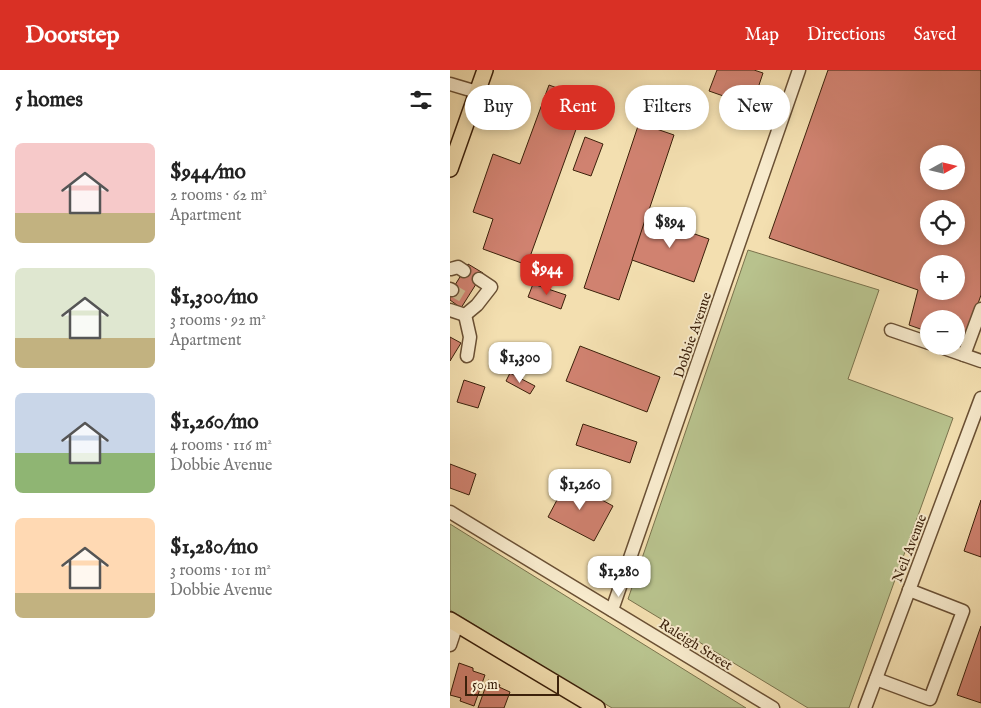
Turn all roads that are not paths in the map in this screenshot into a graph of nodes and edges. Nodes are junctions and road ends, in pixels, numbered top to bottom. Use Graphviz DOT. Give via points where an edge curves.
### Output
graph roads {
  1 [pos="484,70"];
  2 [pos="799,70"];
  3 [pos="450,84"];
  4 [pos="479,85"];
  5 [pos="465,88"];
  6 [pos="465,126"];
  7 [pos="450,169"];
  8 [pos="450,269"];
  9 [pos="464,271"];
  10 [pos="479,279"];
  11 [pos="981,309"];
  12 [pos="450,310"];
  13 [pos="465,315"];
  14 [pos="891,330"];
  15 [pos="920,340"];
  16 [pos="965,352"];
  17 [pos="964,355"];
  18 [pos="468,356"];
  19 [pos="981,361"];
  20 [pos="981,398"];
  21 [pos="450,512"];
  22 [pos="909,590"];
  23 [pos="612,610"];
  24 [pos="453,622"];
  25 [pos="450,645"];
  26 [pos="876,679"];
  27 [pos="591,706"];
  28 [pos="773,708"];
  29 [pos="865,708"];
  1 -- 4 [label="main road"];
  2 -- 23 [label="street, Dobbie Avenue"];
  3 -- 5 [label="street"];
  6 -- 7 [label="main road"];
  8 -- 9 [label="street" via="458,267"];
  10 -- 13 [label="street" via="491,287 472,302"];
  11 -- 16 [label="street"];
  12 -- 13 [label="street"];
  13 -- 18 [label="street" via="470,336"];
  14 -- 15 [label="street"];
  17 -- 19 [label="street"];
  20 -- 22 [label="street, Neil Avenue"];
  21 -- 23 [label="street, Raleigh Street"];
  22 -- 26 [label="street, Neil Avenue"];
  22 -- 26 [label="street" via="963,611 934,690 930,699"];
  23 -- 28 [label="street, Raleigh Street"];
  24 -- 25 [label="street"];
  24 -- 27 [label="main road"];
  26 -- 29 [label="street, Neil Avenue"];
}
